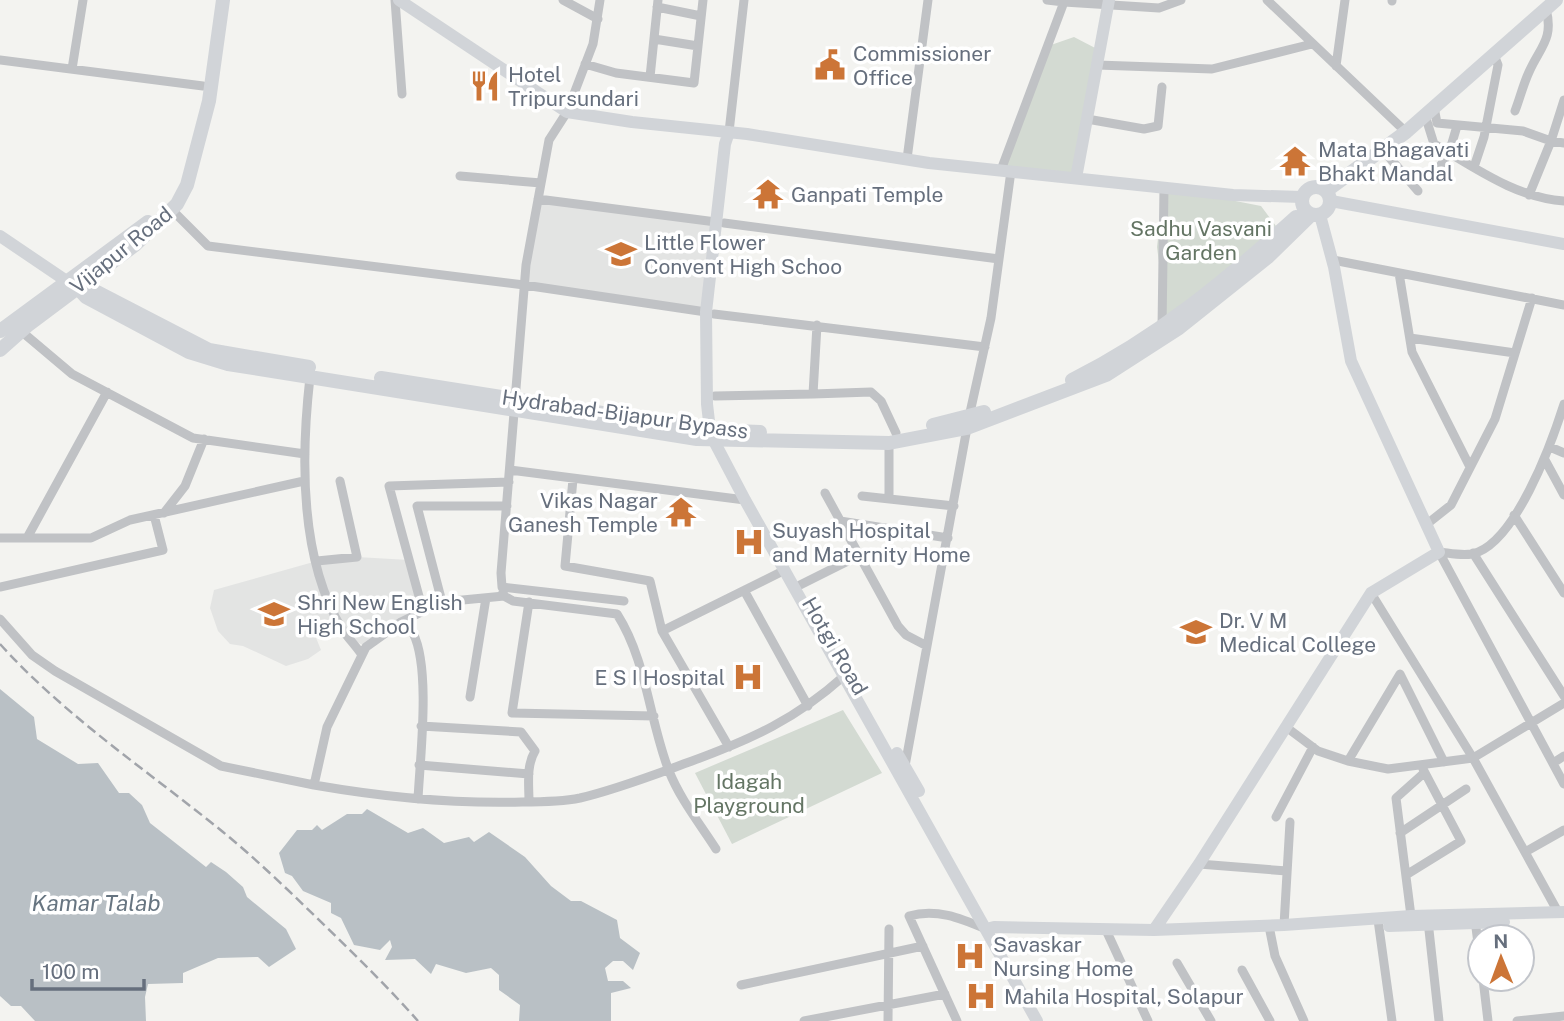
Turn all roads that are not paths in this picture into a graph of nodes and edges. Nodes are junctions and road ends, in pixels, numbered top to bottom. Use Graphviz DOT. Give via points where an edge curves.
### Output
graph roads {
  1 [pos="83,0"];
  2 [pos="215,0"];
  3 [pos="223,0"];
  4 [pos="397,0"];
  5 [pos="563,0"];
  6 [pos="600,0"];
  7 [pos="703,0"];
  8 [pos="744,0"];
  9 [pos="928,0"];
  10 [pos="1047,0"];
  11 [pos="1181,0"];
  12 [pos="1267,0"];
  13 [pos="1345,0"];
  14 [pos="1064,2"];
  15 [pos="1108,3"];
  16 [pos="658,4"];
  17 [pos="1159,4"];
  18 [pos="1551,4"];
  19 [pos="701,16"];
  20 [pos="598,19"];
  21 [pos="654,39"];
  22 [pos="1312,44"];
  23 [pos="698,46"];
  24 [pos="1494,54"];
  25 [pos="0,60"];
  26 [pos="585,64"];
  27 [pos="1097,65"];
  28 [pos="1336,65"];
  29 [pos="72,69"];
  30 [pos="650,78"];
  31 [pos="203,86"];
  32 [pos="1162,87"];
  33 [pos="402,94"];
  34 [pos="1564,100"];
  35 [pos="1429,111"];
  36 [pos="1515,111"];
  37 [pos="567,112"];
  38 [pos="1087,119"];
  39 [pos="1457,126"];
  40 [pos="1485,129"];
  41 [pos="729,132"];
  42 [pos="1406,132"];
  43 [pos="1551,141"];
  44 [pos="1564,143"];
  45 [pos="1383,150"];
  46 [pos="1449,153"];
  47 [pos="908,159"];
  48 [pos="1474,167"];
  49 [pos="1006,171"];
  50 [pos="460,176"];
  51 [pos="1432,177"];
  52 [pos="1076,178"];
  53 [pos="541,183"];
  54 [pos="1164,187"];
  55 [pos="1418,191"];
  56 [pos="1529,195"];
  57 [pos="1328,196"];
  58 [pos="538,199"];
  59 [pos="1564,201"];
  60 [pos="1310,209"];
  61 [pos="172,210"];
  62 [pos="720,223"];
  63 [pos="0,236"];
  64 [pos="1564,244"];
  65 [pos="999,260"];
  66 [pos="1333,260"];
  67 [pos="1399,273"];
  68 [pos="72,284"];
  69 [pos="524,285"];
  70 [pos="1532,298"];
  71 [pos="1564,305"];
  72 [pos="710,313"];
  73 [pos="817,325"];
  74 [pos="1162,328"];
  75 [pos="0,331"];
  76 [pos="21,331"];
  77 [pos="1410,338"];
  78 [pos="985,347"];
  79 [pos="0,350"];
  80 [pos="1515,353"];
  81 [pos="310,377"];
  82 [pos="107,392"];
  83 [pos="813,394"];
  84 [pos="715,396"];
  85 [pos="514,404"];
  86 [pos="1564,404"];
  87 [pos="968,423"];
  88 [pos="716,435"];
  89 [pos="892,438"];
  90 [pos="204,439"];
  91 [pos="1550,447"];
  92 [pos="1564,453"];
  93 [pos="305,454"];
  94 [pos="1545,460"];
  95 [pos="1470,467"];
  96 [pos="509,470"];
  97 [pos="573,479"];
  98 [pos="304,481"];
  99 [pos="340,481"];
  100 [pos="509,482"];
  101 [pos="825,493"];
  102 [pos="1564,495"];
  103 [pos="862,496"];
  104 [pos="889,499"];
  105 [pos="745,500"];
  106 [pos="507,506"];
  107 [pos="954,506"];
  108 [pos="159,514"];
  109 [pos="1514,515"];
  110 [pos="840,521"];
  111 [pos="1427,524"];
  112 [pos="0,538"];
  113 [pos="27,538"];
  114 [pos="948,538"];
  115 [pos="1439,552"];
  116 [pos="1474,554"];
  117 [pos="860,555"];
  118 [pos="317,561"];
  119 [pos="785,570"];
  120 [pos="800,585"];
  121 [pos="0,587"];
  122 [pos="503,592"];
  123 [pos="745,592"];
  124 [pos="1371,593"];
  125 [pos="1564,593"];
  126 [pos="486,598"];
  127 [pos="624,601"];
  128 [pos="529,602"];
  129 [pos="442,603"];
  130 [pos="424,611"];
  131 [pos="0,619"];
  132 [pos="401,622"];
  133 [pos="662,631"];
  134 [pos="927,646"];
  135 [pos="362,655"];
  136 [pos="844,676"];
  137 [pos="1564,696"];
  138 [pos="470,697"];
  139 [pos="1564,703"];
  140 [pos="808,706"];
  141 [pos="654,716"];
  142 [pos="1532,722"];
  143 [pos="421,726"];
  144 [pos="1286,727"];
  145 [pos="729,747"];
  146 [pos="1312,747"];
  147 [pos="1564,756"];
  148 [pos="1473,758"];
  149 [pos="1348,761"];
  150 [pos="1444,762"];
  151 [pos="1553,763"];
  152 [pos="419,765"];
  153 [pos="905,766"];
  154 [pos="1422,769"];
  155 [pos="668,770"];
  156 [pos="529,774"];
  157 [pos="1564,784"];
  158 [pos="314,785"];
  159 [pos="1466,789"];
  160 [pos="418,799"];
  161 [pos="529,802"];
  162 [pos="1442,805"];
  163 [pos="1276,817"];
  164 [pos="1290,822"];
  165 [pos="1564,830"];
  166 [pos="1400,833"];
  167 [pos="716,849"];
  168 [pos="1525,852"];
  169 [pos="1199,864"];
  170 [pos="1287,871"];
  171 [pos="1406,875"];
  172 [pos="1562,914"];
  173 [pos="1411,916"];
  174 [pos="1475,919"];
  175 [pos="1428,920"];
  176 [pos="1379,923"];
  177 [pos="1476,923"];
  178 [pos="1284,925"];
  179 [pos="889,929"];
  180 [pos="1270,929"];
  181 [pos="1154,930"];
  182 [pos="992,931"];
  183 [pos="1108,935"];
  184 [pos="923,946"];
  185 [pos="889,954"];
  186 [pos="1177,963"];
  187 [pos="1242,970"];
  188 [pos="741,985"];
  189 [pos="1485,993"];
  190 [pos="945,994"];
  191 [pos="888,1005"];
  192 [pos="1564,1016"];
  193 [pos="804,1021"];
  194 [pos="888,1021"];
  195 [pos="957,1021"];
  196 [pos="1037,1021"];
  197 [pos="1045,1021"];
  198 [pos="1148,1021"];
  199 [pos="1211,1021"];
  200 [pos="1270,1021"];
  201 [pos="1304,1021"];
  202 [pos="1392,1021"];
  203 [pos="1439,1021"];
  204 [pos="1489,1021"];
  205 [pos="1517,1021"];
  1 -- 29 [label="street"];
  2 -- 31 [label="main road, Vijapur Road"];
  3 -- 61 [label="main road, Vijapur Road" via="209,101 187,186"];
  4 -- 33 [label="street"];
  4 -- 37 [label="main road"];
  5 -- 20 [label="street"];
  6 -- 20 [label="street"];
  7 -- 19 [label="street"];
  8 -- 41 [label="street"];
  9 -- 47 [label="street"];
  10 -- 14 [label="street"];
  11 -- 17 [label="street"];
  12 -- 22 [label="street"];
  13 -- 28 [label="street"];
  14 -- 15 [label="street"];
  14 -- 49 [label="street"];
  15 -- 17 [label="street"];
  15 -- 27 [label="main road"];
  16 -- 19 [label="street"];
  16 -- 21 [label="street"];
  18 -- 24 [label="main road"];
  18 -- 36 [label="street" via="1549,35 1527,75"];
  19 -- 23 [label="street"];
  20 -- 26 [label="street"];
  21 -- 23 [label="street"];
  21 -- 30 [label="street"];
  22 -- 27 [label="street" via="1212,69"];
  22 -- 28 [label="street"];
  23 -- 30 [label="street" via="694,83"];
  24 -- 35 [label="main road"];
  24 -- 40 [label="street" via="1498,65"];
  25 -- 29 [label="street"];
  26 -- 30 [label="street"];
  26 -- 37 [label="street"];
  27 -- 38 [label="main road"];
  28 -- 42 [label="street"];
  29 -- 31 [label="street"];
  31 -- 68 [label="main road, Vijapur Road" via="181,175 167,203"];
  32 -- 38 [label="street" via="1158,126 1144,129"];
  34 -- 43 [label="street"];
  35 -- 39 [label="street" via="1437,123"];
  35 -- 42 [label="main road"];
  35 -- 46 [label="street" via="1433,144"];
  37 -- 41 [label="main road"];
  37 -- 53 [label="street" via="549,140"];
  38 -- 52 [label="main road"];
  39 -- 40 [label="street"];
  39 -- 46 [label="street"];
  40 -- 43 [label="street" via="1523,131"];
  40 -- 48 [label="street"];
  41 -- 47 [label="main road"];
  41 -- 62 [label="main road, Hotgi Road" via="733,146"];
  42 -- 45 [label="main road"];
  43 -- 44 [label="street"];
  43 -- 56 [label="street"];
  45 -- 55 [label="street"];
  45 -- 57 [label="main road"];
  46 -- 48 [label="street"];
  46 -- 51 [label="street"];
  47 -- 49 [label="main road"];
  48 -- 56 [label="street"];
  49 -- 52 [label="main road"];
  49 -- 65 [label="street"];
  50 -- 53 [label="street"];
  52 -- 54 [label="main road"];
  53 -- 58 [label="street"];
  54 -- 60 [label="main road"];
  54 -- 74 [label="street"];
  56 -- 59 [label="street"];
  57 -- 60 [label="main road" via="1328,210"];
  57 -- 60 [label="main road" via="1312,187"];
  57 -- 64 [label="main road"];
  58 -- 62 [label="street"];
  58 -- 69 [label="street"];
  60 -- 66 [label="main road"];
  60 -- 74 [label="main road, Hydrabad-Bijapur Bypass"];
  60 -- 87 [label="main road" via="1268,257 1180,328 1106,375"];
  61 -- 68 [label="main road, Vijapur Road" via="135,245"];
  61 -- 69 [label="street" via="208,246"];
  62 -- 65 [label="street"];
  62 -- 72 [label="main road, Hotgi Road"];
  63 -- 68 [label="main road"];
  65 -- 78 [label="street"];
  66 -- 67 [label="street"];
  66 -- 111 [label="main road" via="1351,361"];
  67 -- 70 [label="street"];
  67 -- 77 [label="street"];
  68 -- 75 [label="main road, Vijapur Road"];
  68 -- 76 [label="main road, Vijapur Road"];
  68 -- 81 [label="main road" via="86,298 189,352 228,365"];
  68 -- 85 [label="main road, Hydrabad-Bijapur Bypass" via="93,290 209,350"];
  69 -- 72 [label="street"];
  69 -- 85 [label="street"];
  70 -- 71 [label="street"];
  70 -- 80 [label="street"];
  72 -- 73 [label="street"];
  72 -- 84 [label="main road, Hotgi Road"];
  72 -- 88 [label="main road, Hotgi Road" via="706,366"];
  73 -- 78 [label="street"];
  73 -- 83 [label="street"];
  74 -- 87 [label="main road, Hydrabad-Bijapur Bypass" via="1106,363"];
  76 -- 79 [label="main road, Vijapur Road"];
  76 -- 82 [label="street" via="72,374"];
  77 -- 80 [label="street"];
  77 -- 95 [label="street" via="1412,352"];
  78 -- 87 [label="street"];
  80 -- 95 [label="street" via="1495,419"];
  81 -- 85 [label="main road"];
  81 -- 93 [label="street"];
  82 -- 90 [label="street" via="192,438"];
  82 -- 113 [label="street"];
  83 -- 84 [label="street"];
  83 -- 89 [label="street" via="871,392 881,401"];
  84 -- 88 [label="main road, Hotgi Road"];
  85 -- 88 [label="main road, Hydrabad-Bijapur Bypass"];
  85 -- 96 [label="street"];
  86 -- 91 [label="street"];
  87 -- 89 [label="main road, Hydrabad-Bijapur Bypass"];
  87 -- 107 [label="street"];
  88 -- 89 [label="main road, Hydrabad-Bijapur Bypass"];
  88 -- 105 [label="main road, Hotgi Road"];
  88 -- 120 [label="main road, Hotgi Road"];
  89 -- 104 [label="street"];
  90 -- 93 [label="street"];
  90 -- 108 [label="street" via="185,486"];
  91 -- 92 [label="street"];
  91 -- 94 [label="street"];
  93 -- 98 [label="street"];
  94 -- 102 [label="street"];
  94 -- 109 [label="street"];
  95 -- 111 [label="street" via="1451,505"];
  96 -- 97 [label="street"];
  96 -- 100 [label="street"];
  97 -- 105 [label="street"];
  97 -- 133 [label="street" via="565,566 650,581"];
  98 -- 108 [label="street"];
  98 -- 118 [label="street"];
  99 -- 118 [label="street" via="357,557"];
  100 -- 106 [label="street"];
  100 -- 130 [label="street" via="389,486"];
  101 -- 110 [label="street"];
  103 -- 104 [label="street"];
  104 -- 107 [label="street"];
  105 -- 119 [label="main road, Hotgi Road"];
  106 -- 122 [label="street"];
  106 -- 129 [label="street" via="417,506"];
  107 -- 114 [label="street"];
  108 -- 113 [label="street" via="130,520 91,538"];
  108 -- 121 [label="street" via="163,550"];
  109 -- 116 [label="street" via="1506,530"];
  109 -- 125 [label="street"];
  110 -- 114 [label="street"];
  110 -- 117 [label="street"];
  111 -- 115 [label="main road"];
  112 -- 113 [label="street"];
  114 -- 134 [label="street"];
  115 -- 116 [label="street"];
  115 -- 124 [label="main road"];
  115 -- 142 [label="street"];
  116 -- 137 [label="street"];
  117 -- 120 [label="street"];
  117 -- 134 [label="street" via="898,626"];
  118 -- 135 [label="street" via="342,630"];
  119 -- 123 [label="street"];
  119 -- 136 [label="main road, Hotgi Road"];
  120 -- 153 [label="main road, Hotgi Road"];
  122 -- 126 [label="street"];
  122 -- 127 [label="street"];
  122 -- 128 [label="street" via="513,601"];
  123 -- 133 [label="street"];
  123 -- 140 [label="street"];
  124 -- 144 [label="main road"];
  124 -- 148 [label="street"];
  126 -- 129 [label="street"];
  126 -- 138 [label="street"];
  128 -- 141 [label="street" via="617,614 633,646"];
  128 -- 141 [label="street" via="512,712"];
  129 -- 130 [label="street"];
  130 -- 132 [label="street"];
  131 -- 158 [label="street" via="32,655 55,671 221,766"];
  132 -- 135 [label="street" via="366,647"];
  132 -- 143 [label="street" via="412,631 419,652"];
  133 -- 145 [label="street"];
  134 -- 153 [label="street"];
  135 -- 158 [label="street" via="327,727"];
  136 -- 140 [label="street"];
  136 -- 182 [label="main road, Hotgi Road"];
  139 -- 142 [label="street"];
  140 -- 145 [label="street"];
  141 -- 155 [label="street"];
  142 -- 148 [label="street"];
  142 -- 151 [label="street"];
  143 -- 152 [label="street"];
  143 -- 156 [label="street" via="521,732 535,751"];
  144 -- 146 [label="street"];
  144 -- 169 [label="main road"];
  145 -- 155 [label="street"];
  146 -- 149 [label="street"];
  146 -- 163 [label="street"];
  147 -- 151 [label="street"];
  148 -- 150 [label="street"];
  148 -- 168 [label="street"];
  149 -- 150 [label="street" via="1400,674"];
  149 -- 154 [label="street" via="1388,769"];
  150 -- 154 [label="street"];
  151 -- 157 [label="street"];
  152 -- 156 [label="street"];
  152 -- 160 [label="street"];
  153 -- 182 [label="main road, Hotgi Road"];
  154 -- 162 [label="street"];
  154 -- 166 [label="street" via="1396,799"];
  155 -- 161 [label="street" via="579,798"];
  155 -- 167 [label="street"];
  156 -- 161 [label="street"];
  158 -- 160 [label="street"];
  159 -- 162 [label="street"];
  160 -- 161 [label="street"];
  162 -- 166 [label="street"];
  162 -- 171 [label="street" via="1461,841"];
  164 -- 170 [label="street"];
  165 -- 168 [label="street"];
  166 -- 171 [label="street"];
  168 -- 172 [label="street"];
  169 -- 170 [label="street"];
  169 -- 181 [label="main road"];
  170 -- 178 [label="street"];
  171 -- 173 [label="street"];
  172 -- 174 [label="main road"];
  173 -- 175 [label="main road"];
  173 -- 176 [label="main road"];
  174 -- 175 [label="main road"];
  174 -- 177 [label="street"];
  175 -- 176 [label="main road"];
  175 -- 203 [label="street"];
  176 -- 178 [label="main road"];
  176 -- 180 [label="main road"];
  176 -- 202 [label="street"];
  178 -- 180 [label="main road"];
  179 -- 185 [label="street"];
  180 -- 181 [label="main road"];
  180 -- 183 [label="main road"];
  180 -- 201 [label="street" via="1275,956"];
  181 -- 183 [label="main road"];
  182 -- 183 [label="main road"];
  182 -- 184 [label="street" via="941,913 922,912 909,916"];
  182 -- 196 [label="main road, Hotgi Road"];
  182 -- 197 [label="main road, Hotgi Road"];
  183 -- 198 [label="street"];
  184 -- 185 [label="street"];
  184 -- 190 [label="street"];
  185 -- 188 [label="street"];
  185 -- 191 [label="street"];
  186 -- 199 [label="street"];
  187 -- 200 [label="street"];
  189 -- 204 [label="street"];
  190 -- 191 [label="street"];
  190 -- 195 [label="street"];
  191 -- 193 [label="street"];
  191 -- 194 [label="street"];
  192 -- 205 [label="street"];
}
